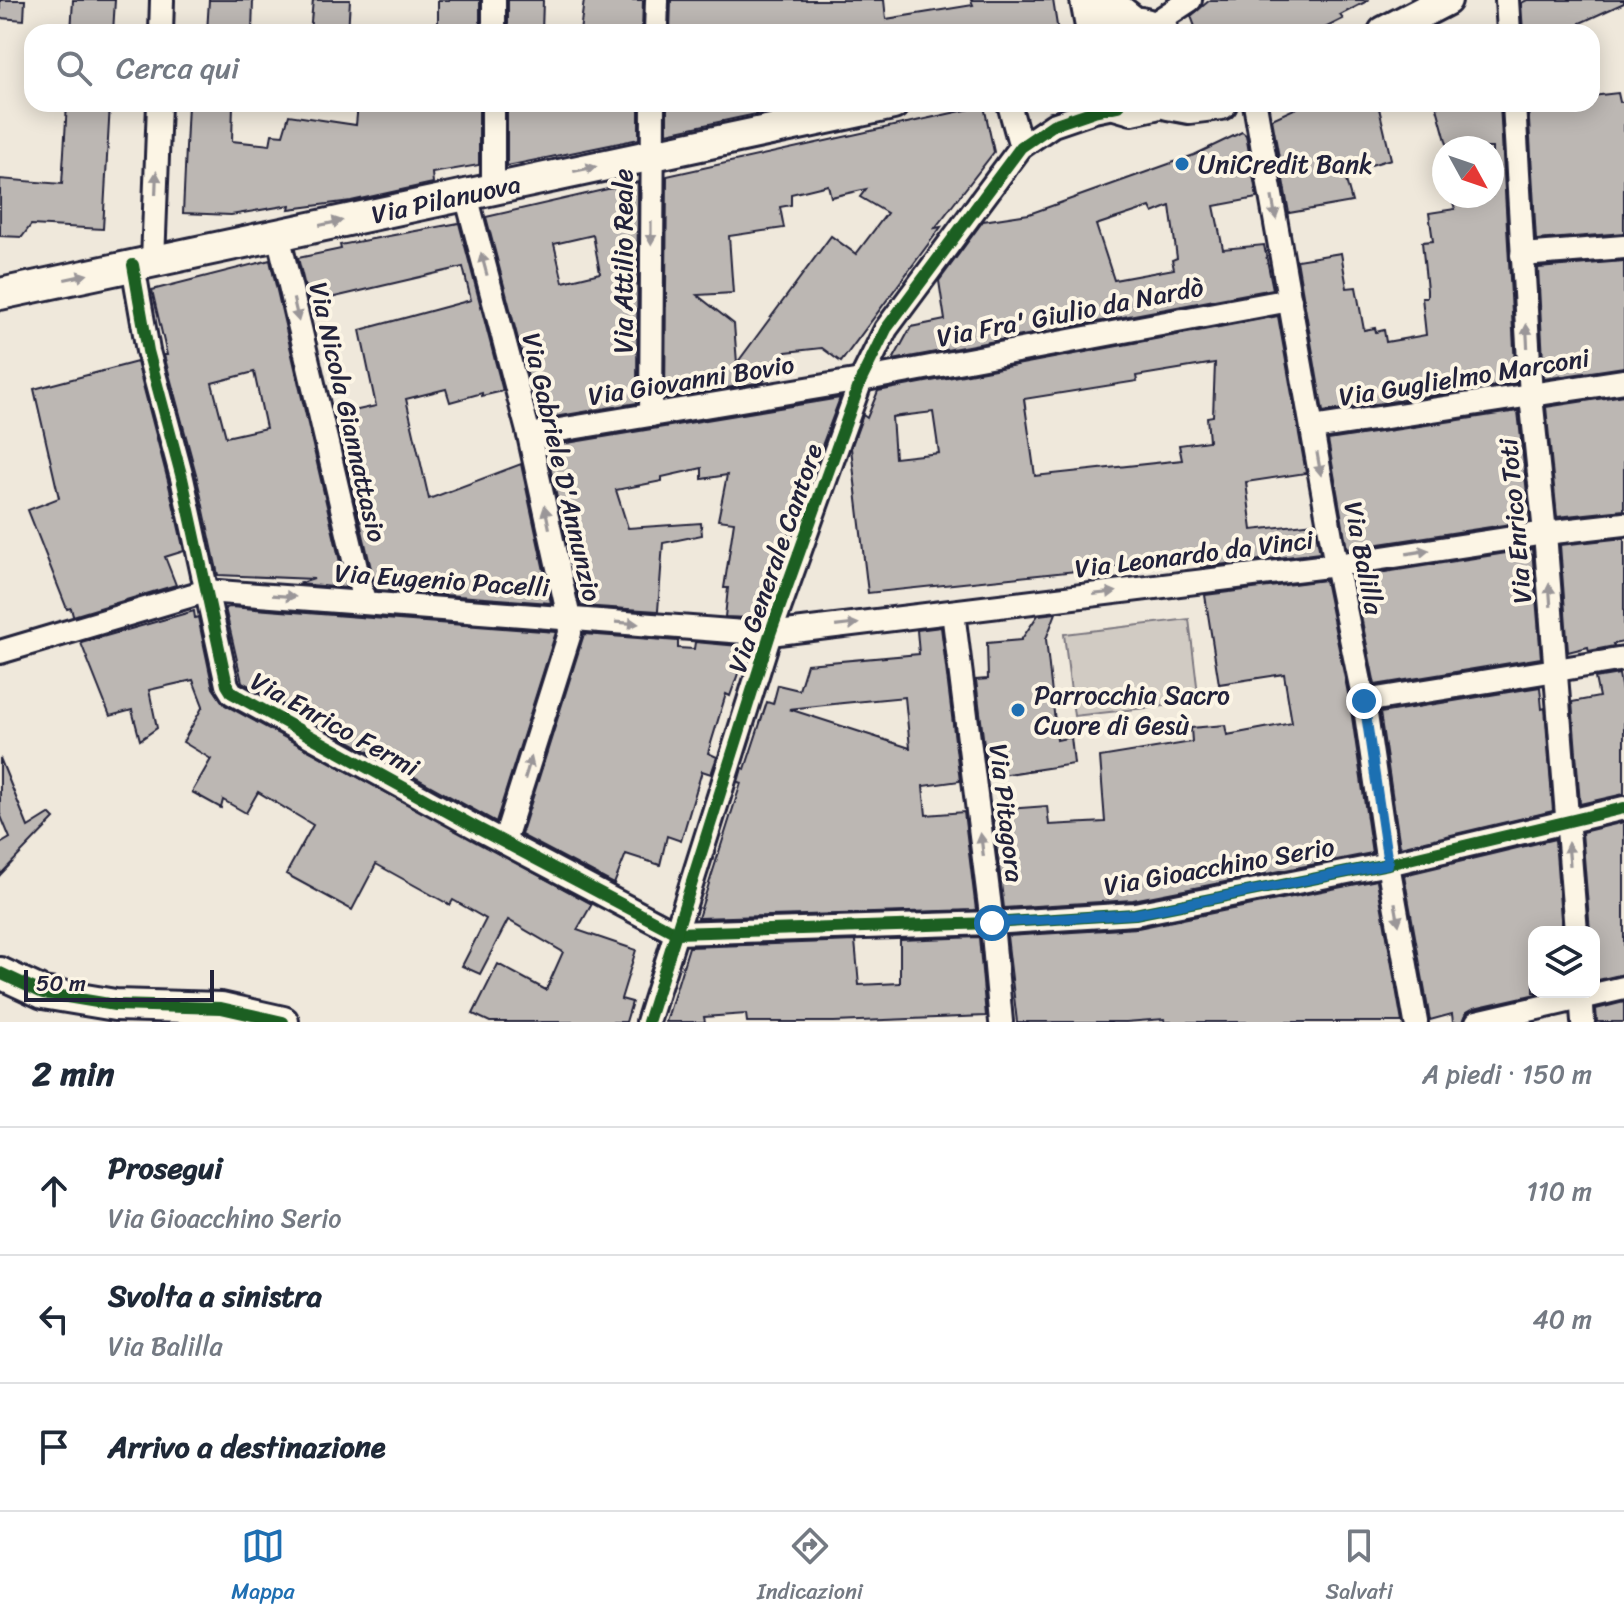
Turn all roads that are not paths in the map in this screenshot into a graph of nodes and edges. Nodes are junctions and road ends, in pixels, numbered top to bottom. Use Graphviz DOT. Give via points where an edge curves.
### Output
graph roads {
  1 [pos="162,0"];
  2 [pos="494,0"];
  3 [pos="657,0"];
  4 [pos="1086,0"];
  5 [pos="1106,0"];
  6 [pos="1190,0"];
  7 [pos="1446,0"];
  8 [pos="1507,0"];
  9 [pos="161,24"];
  10 [pos="494,24"];
  11 [pos="656,24"];
  12 [pos="1090,24"];
  13 [pos="1141,24"];
  14 [pos="1148,24"];
  15 [pos="1400,24"];
  16 [pos="1508,24"];
  17 [pos="158,112"];
  18 [pos="492,112"];
  19 [pos="653,112"];
  20 [pos="855,112"];
  21 [pos="1011,112"];
  22 [pos="1091,112"];
  23 [pos="1256,112"];
  24 [pos="1514,112"];
  25 [pos="1021,147"];
  26 [pos="651,155"];
  27 [pos="479,192"];
  28 [pos="278,234"];
  29 [pos="1624,247"];
  30 [pos="1522,255"];
  31 [pos="143,263"];
  32 [pos="0,294"];
  33 [pos="1290,300"];
  34 [pos="861,380"];
  35 [pos="1624,381"];
  36 [pos="1531,396"];
  37 [pos="651,415"];
  38 [pos="1313,428"];
  39 [pos="529,435"];
  40 [pos="1624,524"];
  41 [pos="1545,533"];
  42 [pos="1336,565"];
  43 [pos="206,591"];
  44 [pos="364,602"];
  45 [pos="953,612"];
  46 [pos="569,618"];
  47 [pos="770,634"];
  48 [pos="0,652"];
  49 [pos="1624,659"];
  50 [pos="1556,670"];
  51 [pos="1364,701"];
  52 [pos="1624,808"];
  53 [pos="1566,822"];
  54 [pos="504,842"];
  55 [pos="1388,864"];
  56 [pos="992,923"];
  57 [pos="1575,926"];
  58 [pos="676,933"];
  59 [pos="0,973"];
  60 [pos="1624,988"];
  61 [pos="1600,992"];
  62 [pos="1569,998"];
  63 [pos="1581,998"];
  64 [pos="283,1022"];
  65 [pos="648,1022"];
  66 [pos="1001,1022"];
  67 [pos="1416,1022"];
  68 [pos="1477,1022"];
  69 [pos="1583,1022"];
  1 -- 9 [label="street"];
  2 -- 10 [label="street"];
  3 -- 11 [label="street"];
  4 -- 12 [label="street"];
  5 -- 13 [label="street"];
  6 -- 14 [label="street"];
  7 -- 15 [label="street"];
  8 -- 16 [label="street"];
  31 -- 17 [label="street, Via Enrico Fermi, one-way"];
  18 -- 27 [label="street, Via Gabriele D'Annunzio"];
  19 -- 26 [label="street, Via Attilio Reale"];
  20 -- 26 [label="street, Via Pilanuova"];
  21 -- 25 [label="street"];
  22 -- 25 [label="street, Via Generale Cantore" via="1053,125"];
  23 -- 33 [label="street, Via Balilla, one-way"];
  24 -- 30 [label="street, Via Enrico Toti"];
  25 -- 34 [label="street, Via Generale Cantore" via="886,329"];
  27 -- 26 [label="street, Via Pilanuova, one-way"];
  26 -- 37 [label="street, Via Attilio Reale, one-way"];
  28 -- 27 [label="street, Via Pilanuova, one-way"];
  39 -- 27 [label="street, Via Gabriele D'Annunzio, one-way"];
  28 -- 31 [label="street, Via Pilanuova"];
  28 -- 44 [label="street, Via Nicola Giannattasio, one-way"];
  29 -- 30 [label="street"];
  36 -- 30 [label="street, Via Enrico Toti, one-way"];
  32 -- 31 [label="street, Via Pilanuova, one-way"];
  31 -- 43 [label="street, Via Enrico Fermi" via="148,351"];
  33 -- 34 [label="street, Via Fra' Giulio da Nardò"];
  33 -- 38 [label="street, Via Balilla"];
  34 -- 37 [label="street, Via Giovanni Bovio"];
  34 -- 47 [label="street, Via Generale Cantore"];
  35 -- 36 [label="street, Via Guglielmo Marconi"];
  36 -- 38 [label="street, Via Guglielmo Marconi"];
  36 -- 41 [label="street, Via Enrico Toti"];
  37 -- 39 [label="street, Via Giovanni Bovio"];
  38 -- 42 [label="street, Via Balilla, one-way"];
  46 -- 39 [label="street, Via Gabriele D'Annunzio, one-way"];
  40 -- 41 [label="street, Via Leonardo da Vinci"];
  42 -- 41 [label="street, Via Leonardo da Vinci, one-way"];
  50 -- 41 [label="street, Via Enrico Toti, one-way"];
  45 -- 42 [label="street, Via Leonardo da Vinci, one-way"];
  42 -- 51 [label="street, Via Balilla"];
  43 -- 44 [label="street, Via Eugenio Pacelli, one-way"];
  43 -- 48 [label="street"];
  43 -- 54 [label="street, Via Enrico Fermi" via="232,693"];
  44 -- 46 [label="street, Via Eugenio Pacelli"];
  47 -- 45 [label="street, Via Leonardo da Vinci, one-way"];
  56 -- 45 [label="street, Via Pitagora, one-way"];
  46 -- 47 [label="street, Via Eugenio Pacelli, one-way"];
  54 -- 46 [label="street, Via Gabriele D'Annunzio, one-way" via="570,633"];
  47 -- 58 [label="street, Via Generale Cantore"];
  49 -- 50 [label="street"];
  50 -- 51 [label="street"];
  50 -- 53 [label="street, Via Enrico Toti"];
  51 -- 55 [label="street, Via Balilla"];
  52 -- 53 [label="street, Via Gioacchino Serio"];
  53 -- 55 [label="street, Via Gioacchino Serio"];
  57 -- 53 [label="street, Via Enrico Toti, one-way"];
  54 -- 58 [label="street, Via Enrico Fermi"];
  55 -- 56 [label="street, Via Gioacchino Serio" via="1135,914"];
  55 -- 67 [label="street, Via Balilla, one-way"];
  56 -- 58 [label="street, Via Gioacchino Serio"];
  56 -- 66 [label="street, Via Pitagora"];
  58 -- 65 [label="street, Via Generale Cantore"];
  59 -- 64 [label="street" via="43,993 101,1003 221,1008"];
  60 -- 61 [label="street"];
  62 -- 68 [label="street"];
  63 -- 69 [label="street"];
}
